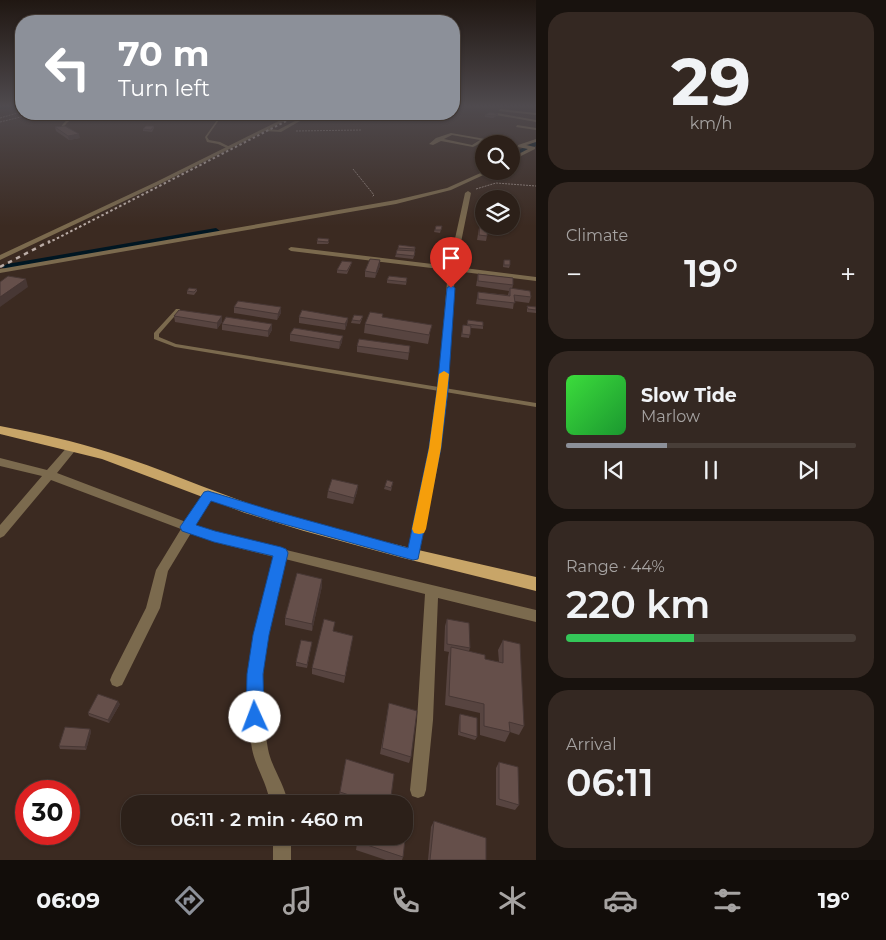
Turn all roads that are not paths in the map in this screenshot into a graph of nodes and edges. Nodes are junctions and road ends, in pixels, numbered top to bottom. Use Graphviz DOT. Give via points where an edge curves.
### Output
graph roads {
  1 [pos="225,146"];
  2 [pos="232,146"];
  3 [pos="533,147"];
  4 [pos="228,148"];
  5 [pos="520,155"];
  6 [pos="475,178"];
  7 [pos="468,193"];
  8 [pos="291,249"];
  9 [pos="0,258"];
  10 [pos="452,268"];
  11 [pos="0,271"];
  12 [pos="536,279"];
  13 [pos="178,310"];
  14 [pos="443,390"];
  15 [pos="536,405"];
  16 [pos="0,430"];
  17 [pos="73,447"];
  18 [pos="0,462"];
  19 [pos="49,475"];
  20 [pos="208,495"];
  21 [pos="187,527"];
  22 [pos="0,533"];
  23 [pos="281,553"];
  24 [pos="413,555"];
  25 [pos="536,584"];
  26 [pos="432,590"];
  27 [pos="536,616"];
  28 [pos="117,680"];
  29 [pos="418,790"];
  30 [pos="279,795"];
  31 [pos="282,845"];
  32 [pos="282,860"];
  1 -- 4 [label="lane"];
  2 -- 4 [label="street"];
  3 -- 5 [label="street"];
  4 -- 9 [label="street"];
  6 -- 11 [label="street" via="449,189 396,202 156,243 11,273"];
  7 -- 10 [label="street"];
  8 -- 10 [label="street"];
  10 -- 12 [label="street"];
  10 -- 14 [label="street"];
  13 -- 14 [label="lane" via="156,338 176,345"];
  14 -- 15 [label="lane"];
  14 -- 24 [label="street" via="435,448"];
  16 -- 17 [label="main road"];
  17 -- 19 [label="street"];
  17 -- 20 [label="main road" via="107,456"];
  18 -- 19 [label="street"];
  19 -- 21 [label="street"];
  19 -- 22 [label="street"];
  20 -- 21 [label="street"];
  20 -- 24 [label="main road"];
  21 -- 23 [label="street"];
  21 -- 28 [label="street" via="162,570 153,608"];
  23 -- 26 [label="street"];
  23 -- 30 [label="street" via="261,635 254,705 263,761"];
  24 -- 25 [label="main road"];
  26 -- 27 [label="street"];
  26 -- 29 [label="street"];
  31 -- 32 [label="street"];
}
